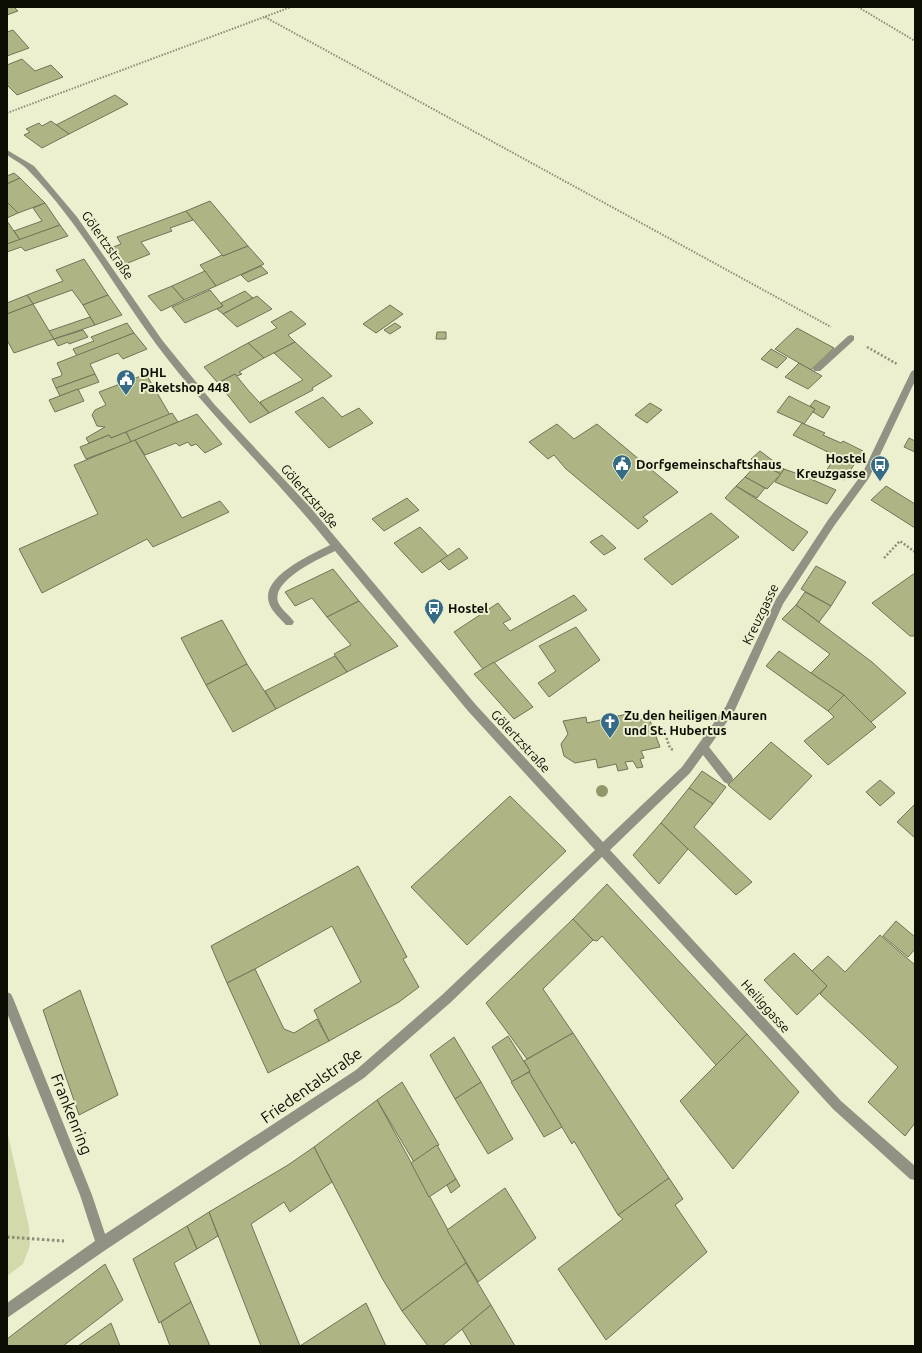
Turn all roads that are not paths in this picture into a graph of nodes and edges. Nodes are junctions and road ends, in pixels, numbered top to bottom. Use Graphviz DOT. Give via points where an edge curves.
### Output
graph roads {
  1 [pos="7,152"];
  2 [pos="851,338"];
  3 [pos="817,369"];
  4 [pos="915,373"];
  5 [pos="336,546"];
  6 [pos="289,622"];
  7 [pos="703,747"];
  8 [pos="728,780"];
  9 [pos="604,850"];
  10 [pos="7,998"];
  11 [pos="915,1174"];
  12 [pos="102,1244"];
  13 [pos="7,1311"];
  1 -- 5 [label="street, Gölertzstraße" via="31,168 74,219 159,342 211,406 307,510"];
  2 -- 3 [label="street"];
  4 -- 7 [label="street, Kreuzgasse" via="866,476 786,591 730,709"];
  5 -- 6 [label="street" via="283,577 274,590 274,605"];
  5 -- 9 [label="street, Gölertzstraße" via="472,708"];
  7 -- 8 [label="street"];
  7 -- 9 [label="street, Kreuzgasse" via="686,770"];
  9 -- 11 [label="street, Heiliggasse" via="837,1104"];
  9 -- 12 [label="street, Friedentalstraße" via="446,999 360,1074"];
  10 -- 12 [label="street, Frankenring" via="86,1195"];
  12 -- 13 [label="street, Friedentalstraße"];
}
